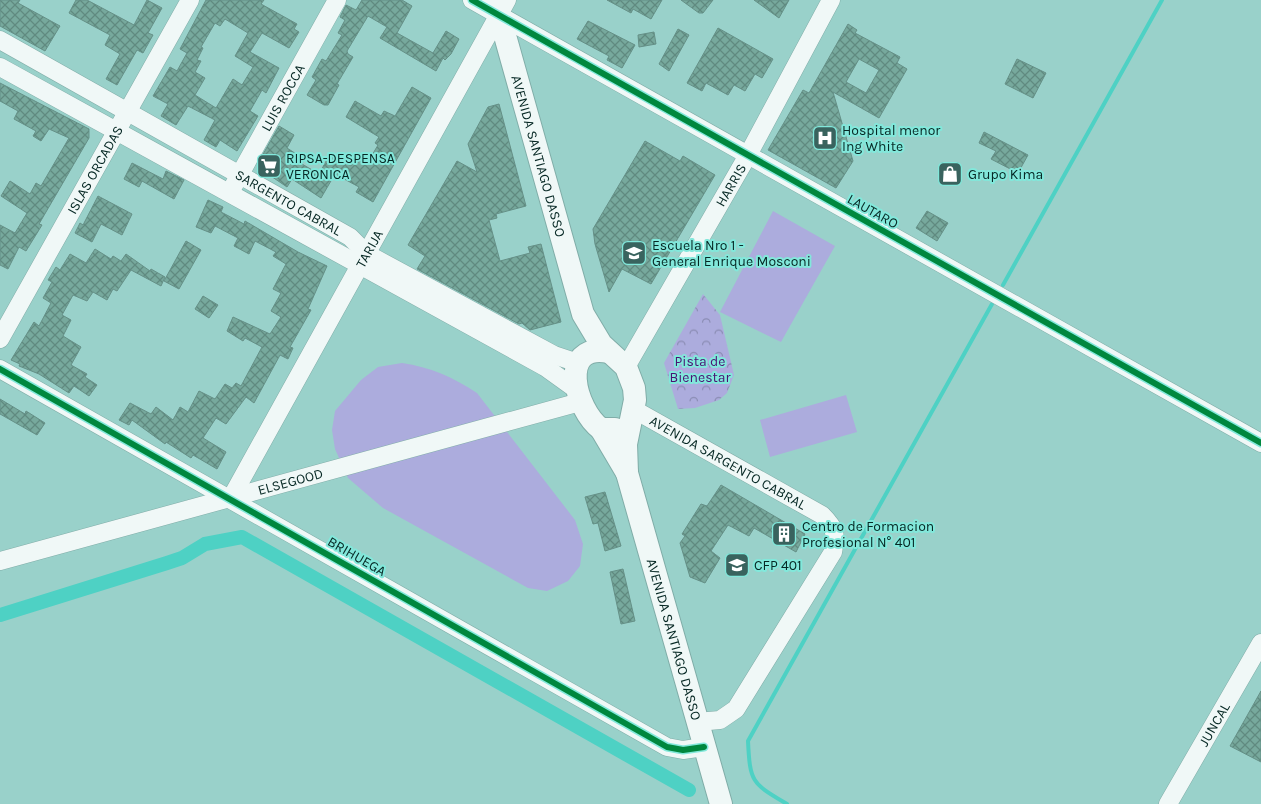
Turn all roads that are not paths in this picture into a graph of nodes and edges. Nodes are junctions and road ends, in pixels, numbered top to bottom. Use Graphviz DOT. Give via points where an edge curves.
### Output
graph roads {
  1 [pos="190,0"];
  2 [pos="337,0"];
  3 [pos="472,0"];
  4 [pos="831,0"];
  5 [pos="500,5"];
  6 [pos="0,40"];
  7 [pos="0,67"];
  8 [pos="127,112"];
  9 [pos="116,131"];
  10 [pos="748,155"];
  11 [pos="239,176"];
  12 [pos="229,194"];
  13 [pos="363,260"];
  14 [pos="583,314"];
  15 [pos="0,339"];
  16 [pos="609,352"];
  17 [pos="581,360"];
  18 [pos="626,366"];
  19 [pos="0,369"];
  20 [pos="578,396"];
  21 [pos="632,414"];
  22 [pos="601,429"];
  23 [pos="1261,443"];
  24 [pos="627,473"];
  25 [pos="231,498"];
  26 [pos="0,561"];
  27 [pos="1261,643"];
  28 [pos="698,722"];
  29 [pos="704,747"];
  30 [pos="721,804"];
  31 [pos="1168,804"];
  1 -- 8 [label="street, ISLAS ORCADAS"];
  2 -- 11 [label="street, LUIS ROCCA"];
  3 -- 5 [label="street, LAUTARO"];
  4 -- 10 [label="street, HARRIS"];
  5 -- 10 [label="street, LAUTARO"];
  5 -- 13 [label="street, TARIJA"];
  5 -- 14 [label="main road, AVENIDA SANTIAGO DASSO"];
  6 -- 8 [label="street, SARGENTO CABRAL"];
  7 -- 9 [label="street, SARGENTO CABRAL"];
  8 -- 9 [label="street, ISLAS ORCADAS"];
  8 -- 11 [label="street, SARGENTO CABRAL"];
  9 -- 12 [label="street, SARGENTO CABRAL"];
  9 -- 15 [label="street, ISLAS ORCADAS"];
  10 -- 18 [label="street, HARRIS"];
  10 -- 23 [label="street, LAUTARO"];
  11 -- 12 [label="street, LUIS ROCCA"];
  11 -- 13 [label="street, SARGENTO CABRAL" via="350,238"];
  12 -- 13 [label="street, SARGENTO CABRAL"];
  13 -- 17 [label="street, SARGENTO CABRAL" via="554,355"];
  13 -- 20 [label="street, SARGENTO CABRAL" via="545,367"];
  13 -- 25 [label="street, TARIJA"];
  14 -- 16 [label="main road, AVENIDA SANTIAGO DASSO"];
  14 -- 17 [label="main road, AVENIDA SANTIAGO DASSO" via="585,339"];
  16 -- 17 [label="main road" via="596,351"];
  16 -- 18 [label="main road, AVENIDA SANTIAGO DASSO"];
  17 -- 20 [label="main road, AVENIDA SANTIAGO DASSO"];
  18 -- 21 [label="main road, AVENIDA SANTIAGO DASSO" via="634,388"];
  19 -- 25 [label="street, BRIHUEGA"];
  20 -- 22 [label="main road, AVENIDA SANTIAGO DASSO" via="589,418"];
  20 -- 25 [label="street, ELSEGOOD"];
  21 -- 22 [label="main road" via="618,429"];
  21 -- 24 [label="main road, AVENIDA SANTIAGO DASSO" via="626,444"];
  21 -- 28 [label="street, AVENIDA SARGENTO CABRAL" via="822,515 834,526 833,552 736,709 720,720"];
  22 -- 24 [label="main road, AVENIDA SANTIAGO DASSO"];
  24 -- 28 [label="main road, AVENIDA SANTIAGO DASSO"];
  25 -- 26 [label="street, ELSEGOOD"];
  25 -- 29 [label="street, BRIHUEGA" via="667,747 683,750"];
  27 -- 31 [label="street, JUNCAL"];
  28 -- 29 [label="main road, AVENIDA SANTIAGO DASSO"];
  29 -- 30 [label="main road, AVENIDA SANTIAGO DASSO"];
}
